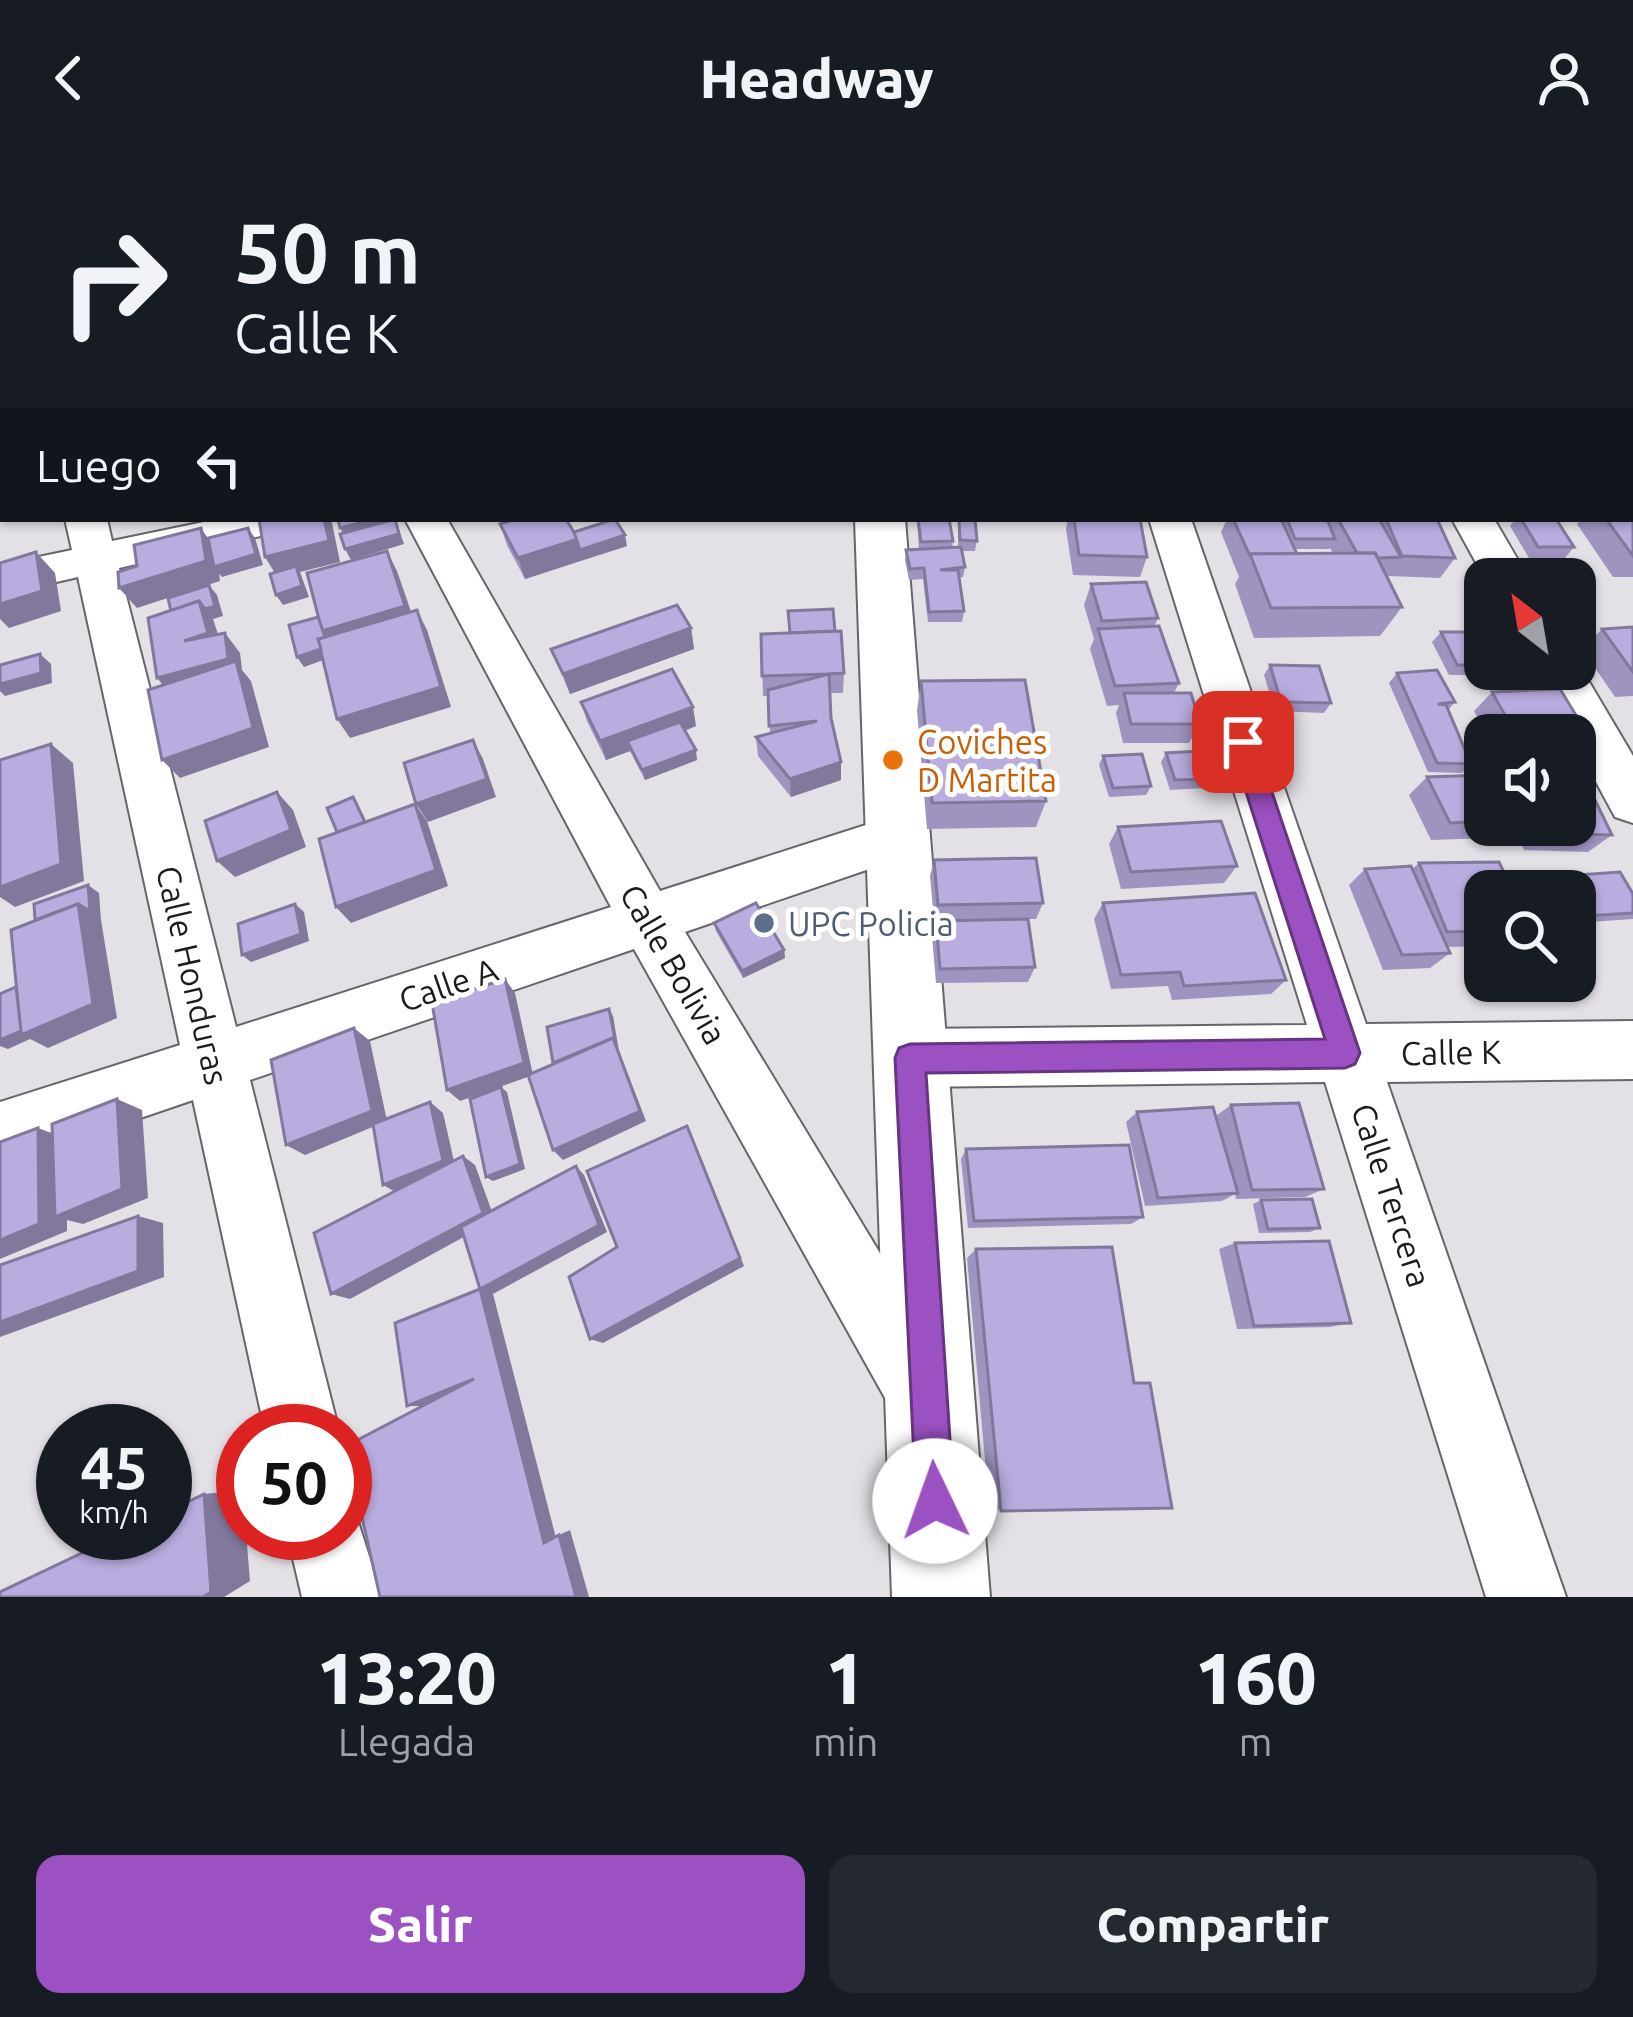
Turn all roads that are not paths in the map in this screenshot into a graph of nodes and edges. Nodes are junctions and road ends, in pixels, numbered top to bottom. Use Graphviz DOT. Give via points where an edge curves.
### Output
graph roads {
  1 [pos="250,522"];
  2 [pos="428,522"];
  3 [pos="880,522"];
  4 [pos="1171,522"];
  5 [pos="1475,522"];
  6 [pos="91,538"];
  7 [pos="1495,558"];
  8 [pos="0,580"];
  9 [pos="1570,690"];
  10 [pos="1633,802"];
  11 [pos="897,837"];
  12 [pos="645,916"];
  13 [pos="1633,1050"];
  14 [pos="1345,1053"];
  15 [pos="910,1058"];
  16 [pos="213,1064"];
  17 [pos="0,1134"];
  18 [pos="295,1404"];
  19 [pos="930,1406"];
  20 [pos="333,1560"];
  21 [pos="342,1597"];
  22 [pos="940,1597"];
  23 [pos="1526,1597"];
  1 -- 6 [label="street"];
  2 -- 12 [label="street, Calle Bolivia"];
  3 -- 11 [label="main road"];
  4 -- 14 [label="street, Calle Tercera"];
  5 -- 7 [label="street"];
  6 -- 8 [label="street"];
  6 -- 16 [label="street, Calle Honduras"];
  9 -- 10 [label="street"];
  11 -- 12 [label="street, Calle A"];
  11 -- 15 [label="main road"];
  12 -- 16 [label="street, Calle A"];
  12 -- 19 [label="street, Calle Bolivia"];
  13 -- 14 [label="street, Calle K"];
  14 -- 15 [label="street, Calle K"];
  14 -- 23 [label="street, Calle Tercera"];
  15 -- 19 [label="main road"];
  16 -- 17 [label="street, Calle A"];
  16 -- 18 [label="street, Calle Honduras"];
  19 -- 22 [label="main road"];
  20 -- 21 [label="street"];
}
